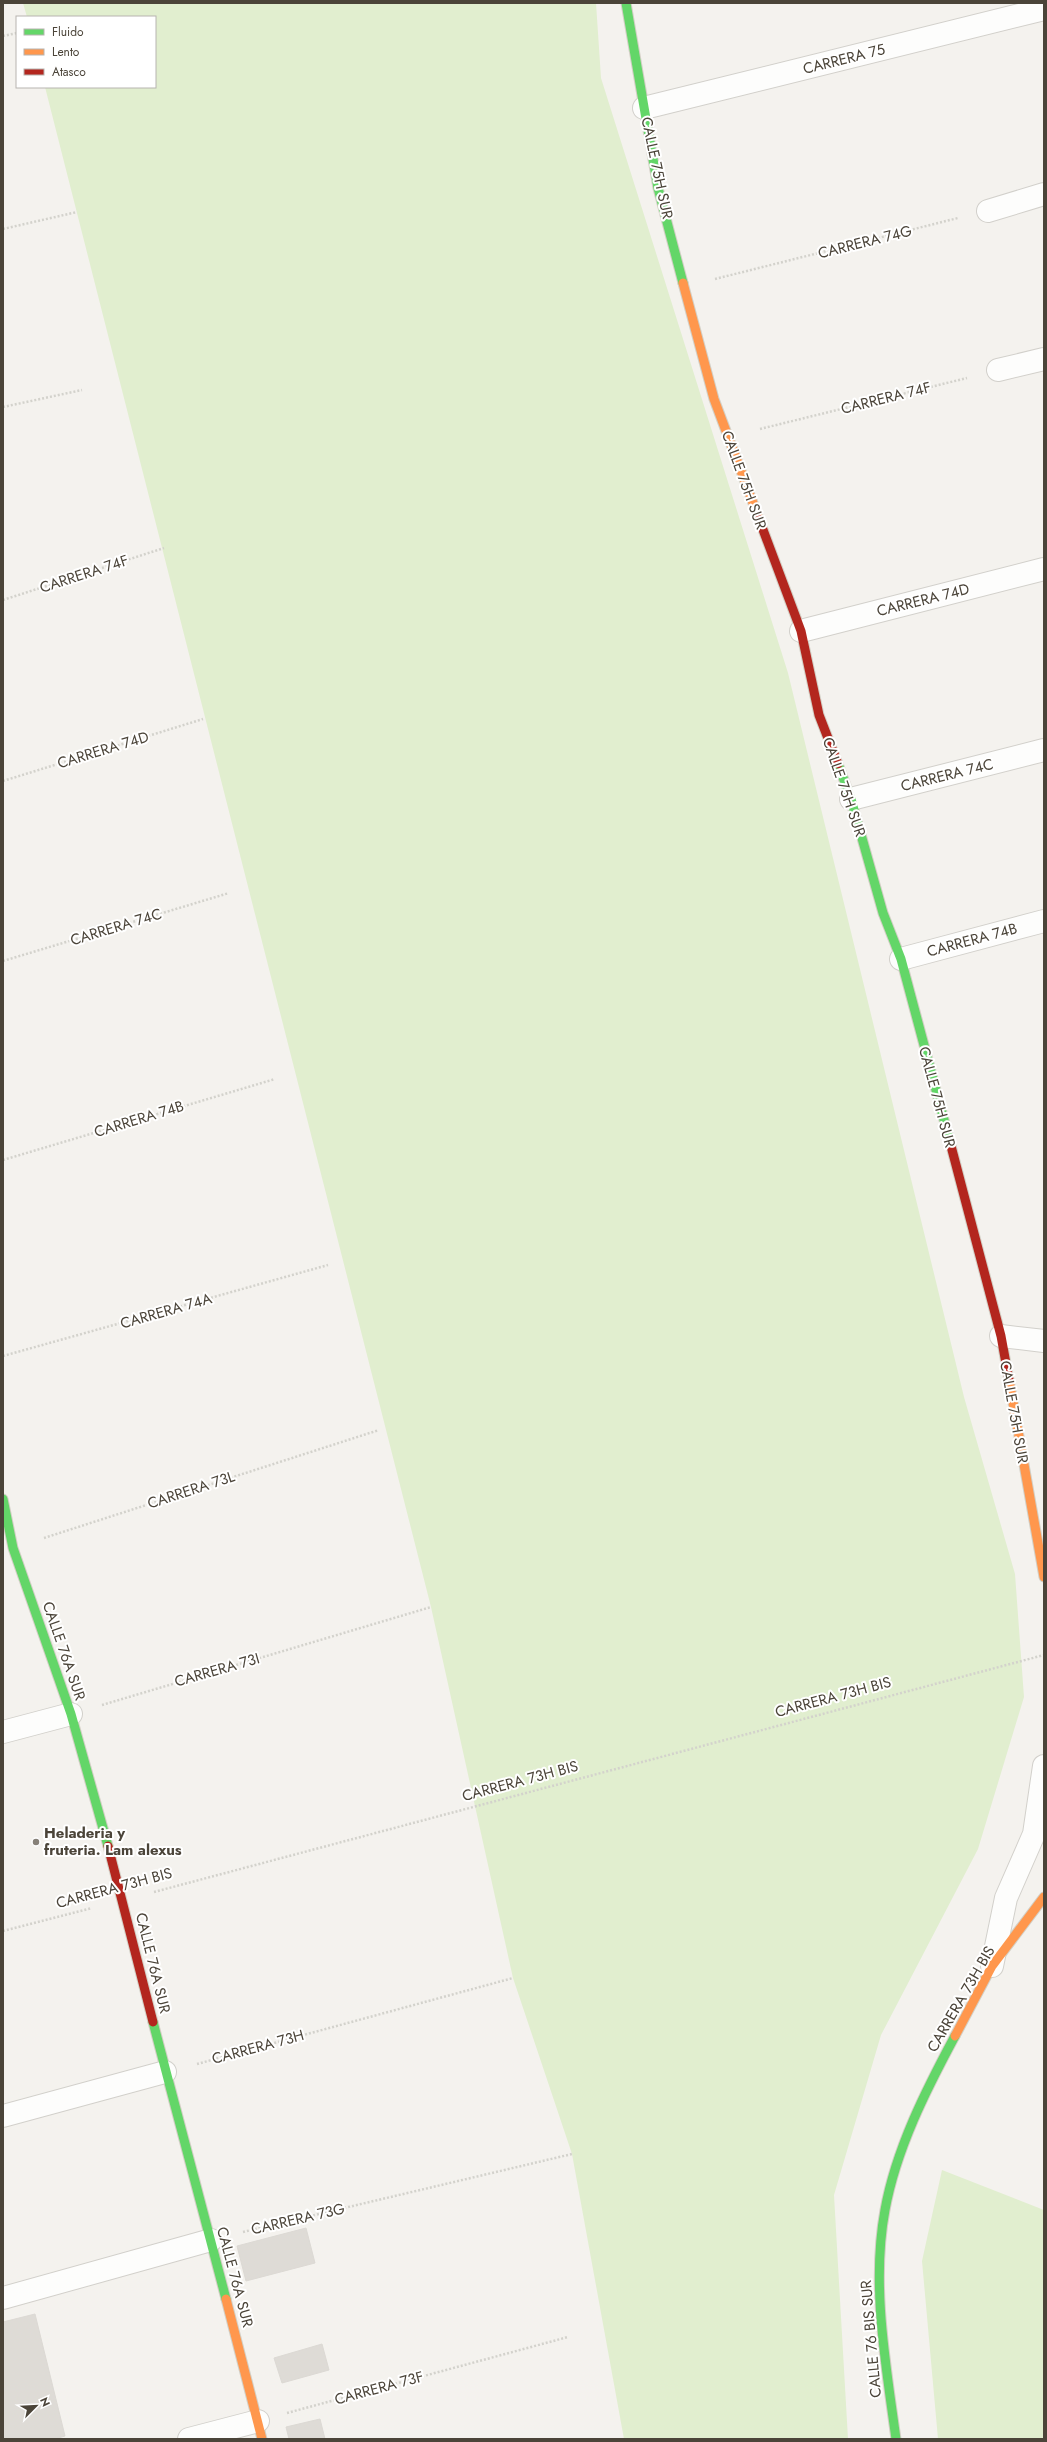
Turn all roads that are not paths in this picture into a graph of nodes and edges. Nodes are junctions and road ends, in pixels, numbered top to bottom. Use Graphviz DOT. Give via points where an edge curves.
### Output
graph roads {
  1 [pos="626,3"];
  2 [pos="1044,9"];
  3 [pos="644,108"];
  4 [pos="1044,194"];
  5 [pos="988,211"];
  6 [pos="1044,359"];
  7 [pos="998,370"];
  8 [pos="1044,569"];
  9 [pos="801,630"];
  10 [pos="1044,750"];
  11 [pos="851,799"];
  12 [pos="1044,921"];
  13 [pos="901,959"];
  14 [pos="1001,1336"];
  15 [pos="1044,1341"];
  16 [pos="3,1499"];
  17 [pos="8,1549"];
  18 [pos="1044,1577"];
  19 [pos="71,1714"];
  20 [pos="3,1732"];
  21 [pos="1044,1766"];
  22 [pos="1044,1897"];
  23 [pos="992,1966"];
  24 [pos="165,2072"];
  25 [pos="932,2078"];
  26 [pos="3,2116"];
  27 [pos="211,2240"];
  28 [pos="3,2298"];
  29 [pos="260,2430"];
  30 [pos="189,2439"];
  31 [pos="896,2439"];
  1 -- 3 [label="street, CALLE 75H SUR"];
  2 -- 3 [label="street, CARRERA 75"];
  3 -- 9 [label="street, CALLE 75H SUR" via="658,188 714,399"];
  4 -- 5 [label="street"];
  6 -- 7 [label="street"];
  8 -- 9 [label="street, CARRERA 74D"];
  9 -- 11 [label="street, CALLE 75H SUR" via="819,715"];
  10 -- 11 [label="street, CARRERA 74C"];
  11 -- 13 [label="street, CALLE 75H SUR" via="883,913"];
  12 -- 13 [label="street, CARRERA 74B"];
  13 -- 14 [label="street, CALLE 75H SUR"];
  14 -- 15 [label="street"];
  14 -- 18 [label="street, CALLE 75H SUR"];
  16 -- 17 [label="street, CALLE 76A SUR"];
  17 -- 19 [label="street, CALLE 76A SUR"];
  19 -- 20 [label="street"];
  19 -- 24 [label="street, CALLE 76A SUR" via="123,1900"];
  21 -- 23 [label="street" via="1034,1834 1006,1898"];
  22 -- 23 [label="street, CARRERA 73H BIS"];
  23 -- 25 [label="street, CARRERA 73H BIS"];
  24 -- 26 [label="street"];
  24 -- 27 [label="street, CALLE 76A SUR"];
  25 -- 31 [label="street, CALLE 76 BIS SUR" via="902,2149 885,2210 880,2273 881,2328"];
  27 -- 28 [label="street"];
  27 -- 29 [label="street, CALLE 76A SUR"];
  29 -- 30 [label="street"];
}
